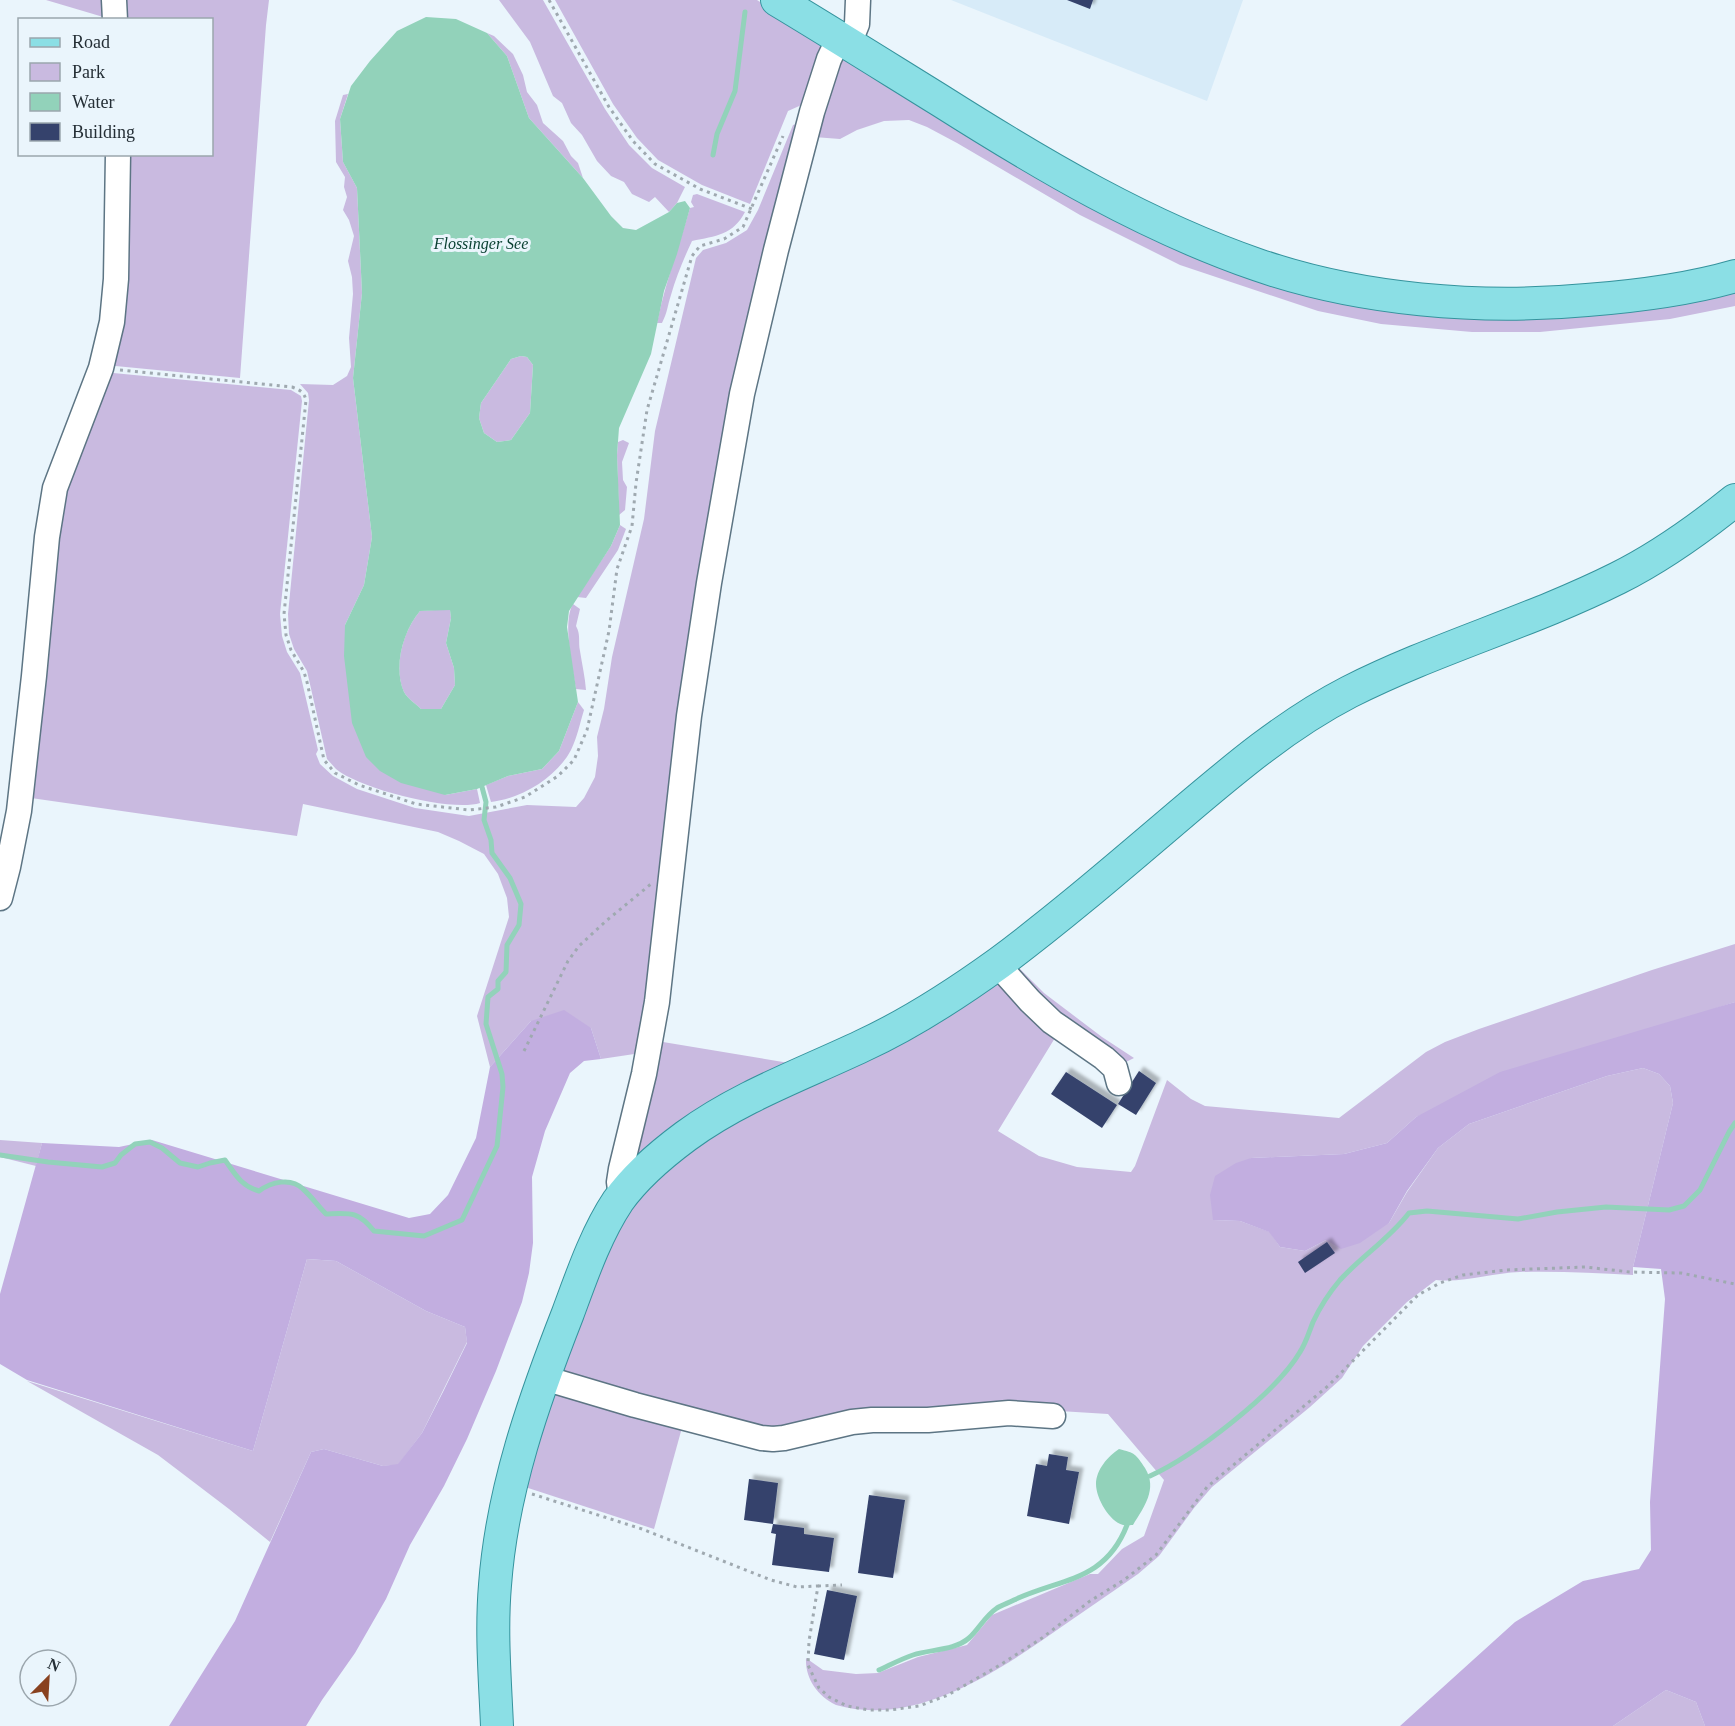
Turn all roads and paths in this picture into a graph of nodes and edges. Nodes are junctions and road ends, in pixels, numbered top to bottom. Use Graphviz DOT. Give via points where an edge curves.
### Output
graph roads {
  1 [pos="114,0"];
  2 [pos="549,0"];
  3 [pos="777,0"];
  4 [pos="858,0"];
  5 [pos="115,18"];
  6 [pos="844,41"];
  7 [pos="812,112"];
  8 [pos="118,156"];
  9 [pos="752,209"];
  10 [pos="1735,276"];
  11 [pos="101,368"];
  12 [pos="1735,500"];
  13 [pos="672,870"];
  14 [pos="0,898"];
  15 [pos="997,964"];
  16 [pos="524,1051"];
  17 [pos="1119,1083"];
  18 [pos="621,1197"];
  19 [pos="1735,1284"];
  20 [pos="544,1378"];
  21 [pos="1053,1416"];
  22 [pos="511,1483"];
  23 [pos="842,1585"];
  24 [pos="818,1586"];
  25 [pos="497,1726"];
  1 -- 5 [label="street"];
  2 -- 9 [label="path" via="609,107 655,164 700,189"];
  3 -- 6 [label="main road"];
  4 -- 6 [label="street" via="857,24"];
  6 -- 7 [label="street" via="829,59"];
  6 -- 10 [label="main road" via="1102,197 1201,243 1303,278 1413,299 1512,304 1563,303 1668,291"];
  7 -- 9 [label="path" via="791,118"];
  7 -- 13 [label="street" via="742,394 709,583"];
  8 -- 11 [label="street" via="114,301"];
  9 -- 11 [label="path" via="743,227 724,239 700,246 693,256 647,410 632,526 617,569 609,631 587,730 573,760 558,776 525,797 496,807 469,810 416,804 358,785 335,773 324,760 307,682 291,650 284,614 304,394 292,387"];
  11 -- 14 [label="street" via="55,488 46,537 19,811"];
  12 -- 15 [label="main road" via="1686,537 1618,578 1398,669 1309,715 1238,766 1075,904"];
  13 -- 16 [label="path" via="579,945"];
  13 -- 18 [label="street" via="657,1002 621,1169"];
  15 -- 17 [label="street" via="1052,1022 1115,1068"];
  15 -- 18 [label="main road" via="931,1009 786,1080 688,1134"];
  18 -- 20 [label="main road" via="580,1281"];
  19 -- 24 [label="path" via="1681,1273 1585,1267 1506,1270 1463,1275 1440,1283 1418,1295 1328,1386 1207,1487 1156,1555 1140,1568 1000,1665 948,1695 919,1706 869,1710 847,1706 819,1688 808,1665"];
  20 -- 21 [label="street" via="773,1439 872,1420 1009,1413"];
  20 -- 22 [label="main road"];
  22 -- 24 [label="path" via="562,1504 642,1528 771,1580 797,1587"];
  22 -- 25 [label="main road" via="495,1585"];
  23 -- 24 [label="path"];
}
